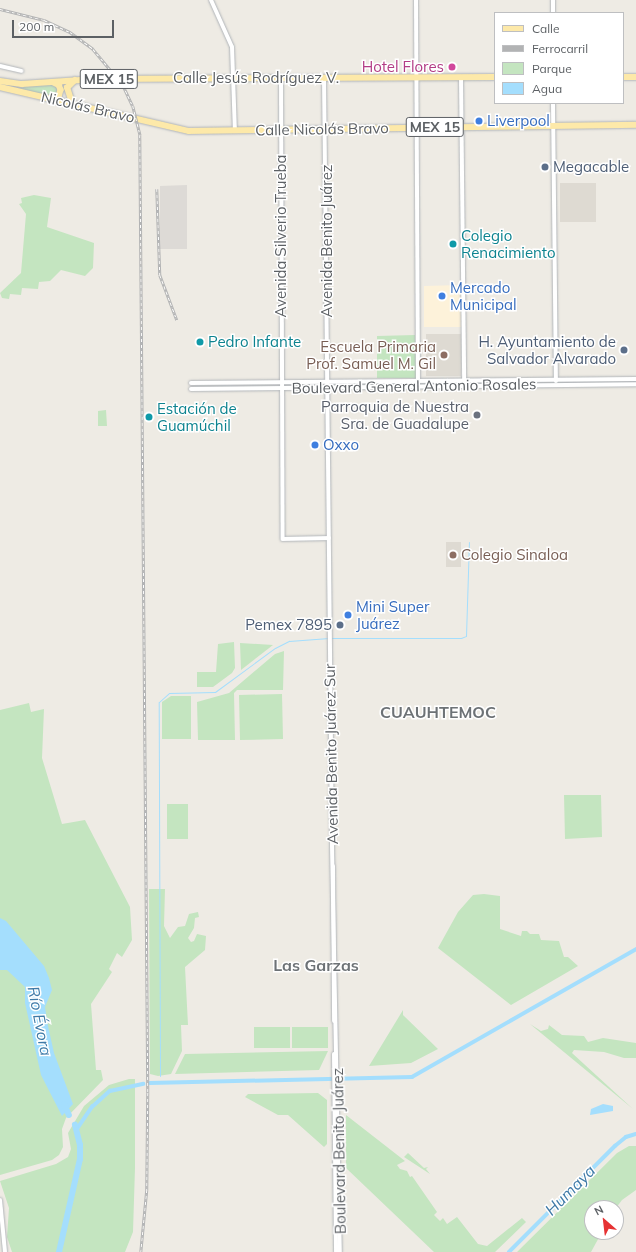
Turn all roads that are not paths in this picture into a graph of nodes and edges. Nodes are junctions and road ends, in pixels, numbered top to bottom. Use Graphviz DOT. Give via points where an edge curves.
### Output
graph roads {
  1 [pos="211,0"];
  2 [pos="416,0"];
  3 [pos="553,0"];
  4 [pos="553,12"];
  5 [pos="0,66"];
  6 [pos="21,71"];
  7 [pos="324,77"];
  8 [pos="416,77"];
  9 [pos="461,77"];
  10 [pos="494,77"];
  11 [pos="624,77"];
  12 [pos="636,77"];
  13 [pos="233,78"];
  14 [pos="280,78"];
  15 [pos="76,80"];
  16 [pos="0,81"];
  17 [pos="52,82"];
  18 [pos="0,87"];
  19 [pos="54,99"];
  20 [pos="72,103"];
  21 [pos="553,104"];
  22 [pos="154,122"];
  23 [pos="636,125"];
  24 [pos="553,126"];
  25 [pos="462,127"];
  26 [pos="416,128"];
  27 [pos="281,130"];
  28 [pos="327,130"];
  29 [pos="235,131"];
  30 [pos="636,379"];
  31 [pos="464,380"];
  32 [pos="418,381"];
  33 [pos="282,382"];
  34 [pos="328,382"];
  35 [pos="556,382"];
  36 [pos="191,383"];
  37 [pos="636,384"];
  38 [pos="418,386"];
  39 [pos="464,386"];
  40 [pos="328,387"];
  41 [pos="282,388"];
  42 [pos="191,389"];
  43 [pos="329,538"];
  44 [pos="330,641"];
  45 [pos="336,1050"];
  46 [pos="336,1084"];
  47 [pos="0,1200"];
  48 [pos="5,1252"];
  49 [pos="336,1252"];
  50 [pos="340,1252"];
  1 -- 13 [label="street" via="232,47"];
  2 -- 8 [label="street"];
  3 -- 4 [label="street"];
  5 -- 6 [label="street"];
  7 -- 8 [label="main road, Calle Jesús Rodríguez V. / MEX 15"];
  7 -- 14 [label="main road, Calle Jesús Rodríguez V. / MEX 15"];
  7 -- 28 [label="street"];
  8 -- 9 [label="main road, Calle Jesús Rodríguez V. / MEX 15"];
  8 -- 26 [label="street"];
  9 -- 10 [label="main road, Calle Jesús Rodríguez V. / MEX 15"];
  9 -- 25 [label="street"];
  11 -- 12 [label="main road"];
  13 -- 14 [label="main road, Calle Jesús Rodríguez V. / MEX 15"];
  13 -- 15 [label="main road, Calle Jesús Rodríguez V. / MEX 15"];
  13 -- 29 [label="street"];
  14 -- 27 [label="street, Avenida Silverio Trueba"];
  15 -- 17 [label="main road, Calle Jesús Rodríguez V. / MEX 15"];
  15 -- 20 [label="main road" via="68,88"];
  16 -- 17 [label="main road, Calle Jesús Rodríguez V. / MEX 15" via="17,84"];
  17 -- 19 [label="main road" via="59,85 61,90 59,97"];
  18 -- 19 [label="main road, Nicolás Bravo / MEX 15"];
  19 -- 20 [label="main road, Nicolás Bravo / MEX 15"];
  20 -- 22 [label="main road, Nicolás Bravo / MEX 15"];
  21 -- 24 [label="street"];
  22 -- 29 [label="main road, Calle Nicolás Bravo / MEX 15" via="189,131"];
  23 -- 24 [label="main road, Calle Nicolás Bravo / MEX 15"];
  24 -- 25 [label="main road, Calle Nicolás Bravo / MEX 15"];
  24 -- 35 [label="street"];
  25 -- 26 [label="main road, Calle Nicolás Bravo / MEX 15"];
  25 -- 31 [label="street"];
  26 -- 28 [label="main road, Calle Nicolás Bravo / MEX 15"];
  26 -- 32 [label="street"];
  27 -- 28 [label="main road, Calle Nicolás Bravo / MEX 15"];
  27 -- 29 [label="main road, Calle Nicolás Bravo / MEX 15"];
  27 -- 33 [label="street, Avenida Silverio Trueba"];
  28 -- 34 [label="street, Avenida Benito Juárez"];
  30 -- 35 [label="street, Boulevard General Antonio Rosales"];
  31 -- 32 [label="street, Boulevard General Antonio Rosales"];
  31 -- 35 [label="street, Boulevard General Antonio Rosales"];
  31 -- 39 [label="street"];
  32 -- 34 [label="street, Boulevard General Antonio Rosales"];
  32 -- 38 [label="street"];
  33 -- 34 [label="street, Boulevard General Antonio Rosales"];
  33 -- 36 [label="street, Boulevard General Antonio Rosales"];
  33 -- 41 [label="street, Avenida Silverio Trueba"];
  34 -- 40 [label="street, Avenida Benito Juárez"];
  35 -- 37 [label="street, Boulevard General Antonio Rosales"];
  35 -- 39 [label="street, Boulevard General Antonio Rosales"];
  38 -- 39 [label="street, Boulevard General Antonio Rosales"];
  38 -- 40 [label="street, Boulevard General Antonio Rosales"];
  40 -- 41 [label="street, Boulevard General Antonio Rosales"];
  40 -- 43 [label="street, Avenida Benito Juárez"];
  41 -- 42 [label="street, Boulevard General Antonio Rosales"];
  41 -- 43 [label="street, Avenida Silverio Trueba" via="283,538"];
  43 -- 44 [label="street, Avenida Benito Juárez"];
  44 -- 45 [label="street, Avenida Benito Juárez Sur"];
  45 -- 46 [label="street, Boulevard Benito Juárez"];
  46 -- 49 [label="street, Boulevard Benito Juárez"];
  46 -- 50 [label="street, Boulevard Benito Juárez"];
  47 -- 48 [label="street"];
}
